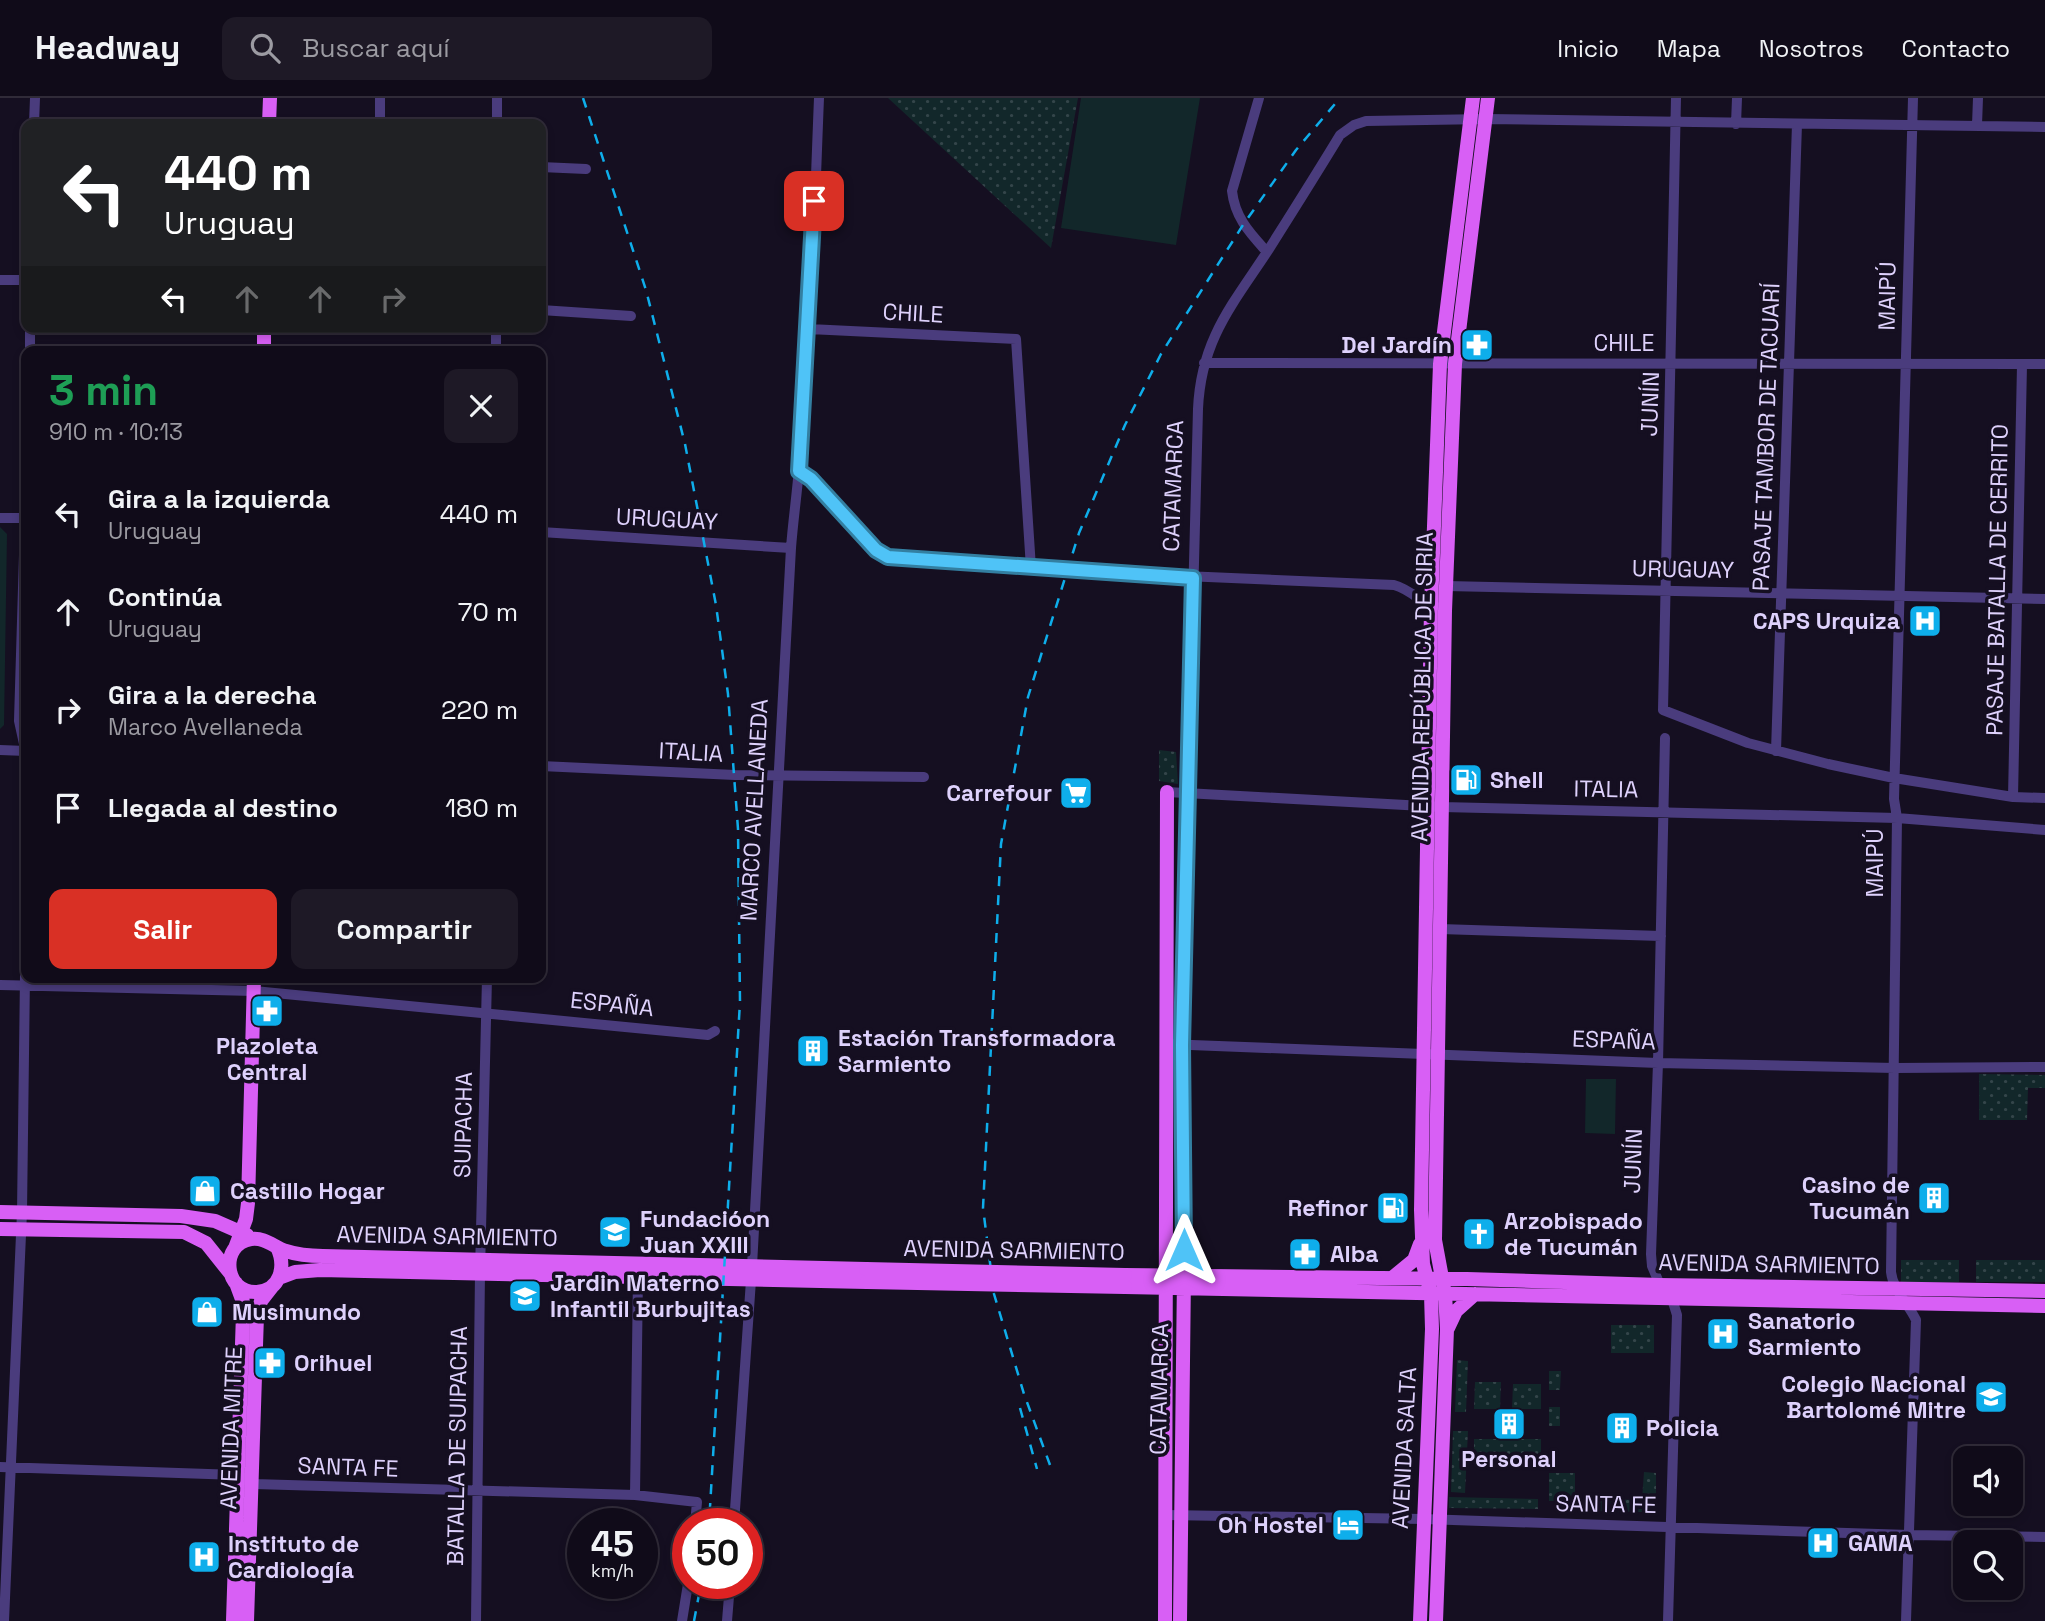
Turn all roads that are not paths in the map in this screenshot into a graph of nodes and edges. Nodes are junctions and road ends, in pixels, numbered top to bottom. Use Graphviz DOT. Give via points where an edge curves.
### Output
graph roads {
  1 [pos="35,98"];
  2 [pos="270,98"];
  3 [pos="380,98"];
  4 [pos="497,98"];
  5 [pos="819,98"];
  6 [pos="1259,98"];
  7 [pos="1473,98"];
  8 [pos="1488,98"];
  9 [pos="1676,98"];
  10 [pos="1737,98"];
  11 [pos="1913,98"];
  12 [pos="1978,98"];
  13 [pos="34,119"];
  14 [pos="269,119"];
  15 [pos="380,119"];
  16 [pos="497,119"];
  17 [pos="1471,119"];
  18 [pos="1486,119"];
  19 [pos="1675,122"];
  20 [pos="1736,124"];
  21 [pos="1797,124"];
  22 [pos="1912,125"];
  23 [pos="1978,125"];
  24 [pos="2045,127"];
  25 [pos="546,167"];
  26 [pos="586,169"];
  27 [pos="1267,252"];
  28 [pos="0,279"];
  29 [pos="21,280"];
  30 [pos="546,310"];
  31 [pos="631,316"];
  32 [pos="809,329"];
  33 [pos="1204,363"];
  34 [pos="1448,364"];
  35 [pos="1672,364"];
  36 [pos="1789,364"];
  37 [pos="2045,364"];
  38 [pos="2022,365"];
  39 [pos="1907,366"];
  40 [pos="799,471"];
  41 [pos="0,518"];
  42 [pos="21,518"];
  43 [pos="546,533"];
  44 [pos="791,548"];
  45 [pos="1031,568"];
  46 [pos="1193,578"];
  47 [pos="1665,590"];
  48 [pos="1782,593"];
  49 [pos="1899,595"];
  50 [pos="1441,598"];
  51 [pos="2018,598"];
  52 [pos="2045,598"];
  53 [pos="21,662"];
  54 [pos="21,729"];
  55 [pos="1665,738"];
  56 [pos="0,750"];
  57 [pos="1776,751"];
  58 [pos="21,752"];
  59 [pos="546,766"];
  60 [pos="777,776"];
  61 [pos="924,777"];
  62 [pos="1894,778"];
  63 [pos="1167,792"];
  64 [pos="1188,793"];
  65 [pos="2013,797"];
  66 [pos="2045,798"];
  67 [pos="1435,806"];
  68 [pos="1664,811"];
  69 [pos="1897,818"];
  70 [pos="2045,830"];
  71 [pos="1440,929"];
  72 [pos="1661,936"];
  73 [pos="25,983"];
  74 [pos="487,983"];
  75 [pos="0,985"];
  76 [pos="254,985"];
  77 [pos="25,986"];
  78 [pos="487,1013"];
  79 [pos="715,1031"];
  80 [pos="1173,1044"];
  81 [pos="1431,1054"];
  82 [pos="1658,1063"];
  83 [pos="2045,1067"];
  84 [pos="1895,1068"];
  85 [pos="248,1203"];
  86 [pos="0,1212"];
  87 [pos="22,1212"];
  88 [pos="215,1221"];
  89 [pos="0,1229"];
  90 [pos="21,1229"];
  91 [pos="247,1235"];
  92 [pos="1428,1238"];
  93 [pos="1166,1244"];
  94 [pos="277,1247"];
  95 [pos="480,1265"];
  96 [pos="751,1273"];
  97 [pos="638,1276"];
  98 [pos="233,1278"];
  99 [pos="1434,1278"];
  100 [pos="1467,1279"];
  101 [pos="277,1281"];
  102 [pos="1131,1281"];
  103 [pos="1167,1281"];
  104 [pos="1184,1282"];
  105 [pos="1391,1285"];
  106 [pos="1660,1285"];
  107 [pos="1896,1289"];
  108 [pos="2045,1291"];
  109 [pos="1438,1294"];
  110 [pos="1475,1294"];
  111 [pos="1672,1299"];
  112 [pos="1909,1304"];
  113 [pos="2045,1306"];
  114 [pos="1168,1316"];
  115 [pos="1432,1329"];
  116 [pos="1447,1329"];
  117 [pos="6,1467"];
  118 [pos="238,1475"];
  119 [pos="253,1484"];
  120 [pos="477,1492"];
  121 [pos="635,1496"];
  122 [pos="696,1508"];
  123 [pos="735,1508"];
  124 [pos="1173,1515"];
  125 [pos="1423,1519"];
  126 [pos="1439,1520"];
  127 [pos="1671,1526"];
  128 [pos="1909,1535"];
  129 [pos="2045,1537"];
  130 [pos="686,1599"];
  131 [pos="729,1599"];
  132 [pos="4,1621"];
  133 [pos="233,1621"];
  134 [pos="247,1621"];
  135 [pos="476,1621"];
  136 [pos="682,1621"];
  137 [pos="727,1621"];
  138 [pos="1165,1621"];
  139 [pos="1180,1621"];
  140 [pos="1420,1621"];
  141 [pos="1436,1621"];
  142 [pos="1668,1621"];
  143 [pos="1906,1621"];
  1 -- 13 [label="street"];
  2 -- 14 [label="main road"];
  3 -- 15 [label="street"];
  4 -- 16 [label="street"];
  5 -- 32 [label="street, MARCO AVELLANEDA"];
  6 -- 27 [label="street" via="1232,191 1242,225"];
  7 -- 17 [label="main road, AVENIDA REPÚBLICA DE SIRIA"];
  8 -- 18 [label="main road, AVENIDA REPÚBLICA DE SIRIA"];
  9 -- 19 [label="street, JUNÍN"];
  10 -- 20 [label="street"];
  11 -- 22 [label="street, MAIPÚ"];
  12 -- 23 [label="street"];
  17 -- 18 [label="street"];
  17 -- 27 [label="street, CATAMARCA" via="1354,124 1340,135"];
  17 -- 34 [label="main road, AVENIDA REPÚBLICA DE SIRIA"];
  18 -- 19 [label="street"];
  18 -- 34 [label="main road, AVENIDA REPÚBLICA DE SIRIA"];
  19 -- 20 [label="street"];
  19 -- 35 [label="street, JUNÍN"];
  20 -- 21 [label="street"];
  21 -- 22 [label="street"];
  21 -- 36 [label="street, PASAJE TAMBOR DE TACUARÍ"];
  22 -- 23 [label="street"];
  22 -- 39 [label="street, MAIPÚ"];
  23 -- 24 [label="street"];
  25 -- 26 [label="street"];
  27 -- 33 [label="street, CATAMARCA" via="1213,336"];
  28 -- 29 [label="street"];
  30 -- 31 [label="street"];
  32 -- 40 [label="street, MARCO AVELLANEDA"];
  32 -- 45 [label="street, CHILE" via="1016,339"];
  33 -- 34 [label="street, CHILE"];
  33 -- 46 [label="street, CATAMARCA"];
  34 -- 35 [label="street, CHILE"];
  34 -- 50 [label="main road, AVENIDA REPÚBLICA DE SIRIA"];
  34 -- 50 [label="main road, AVENIDA REPÚBLICA DE SIRIA"];
  35 -- 36 [label="street, CHILE"];
  35 -- 47 [label="street, JUNÍN"];
  36 -- 39 [label="street, CHILE"];
  36 -- 48 [label="street, PASAJE TAMBOR DE TACUARÍ"];
  37 -- 38 [label="street, CHILE"];
  38 -- 39 [label="street, CHILE"];
  38 -- 51 [label="street, PASAJE BATALLA DE CERRITO"];
  39 -- 49 [label="street, MAIPÚ"];
  40 -- 44 [label="street, MARCO AVELLANEDA"];
  40 -- 45 [label="street" via="888,557"];
  41 -- 42 [label="street"];
  43 -- 44 [label="street, URUGUAY"];
  44 -- 60 [label="street, MARCO AVELLANEDA"];
  45 -- 46 [label="street, bridge"];
  46 -- 50 [label="street" via="1394,585"];
  46 -- 64 [label="street, CATAMARCA"];
  47 -- 48 [label="street, URUGUAY"];
  47 -- 50 [label="street, URUGUAY"];
  47 -- 57 [label="street, JUNÍN" via="1663,710"];
  48 -- 49 [label="street, URUGUAY"];
  48 -- 57 [label="street, PASAJE TAMBOR DE TACUARÍ"];
  49 -- 51 [label="street, URUGUAY"];
  49 -- 62 [label="street, MAIPÚ"];
  50 -- 67 [label="main road, AVENIDA REPÚBLICA DE SIRIA"];
  51 -- 52 [label="street, URUGUAY"];
  51 -- 65 [label="street, PASAJE BATALLA DE CERRITO"];
  53 -- 54 [label="street"];
  55 -- 68 [label="street, JUNÍN"];
  56 -- 58 [label="street"];
  57 -- 62 [label="street"];
  59 -- 60 [label="street, ITALIA"];
  60 -- 61 [label="street, ITALIA"];
  60 -- 96 [label="street, MARCO AVELLANEDA"];
  62 -- 65 [label="street"];
  62 -- 69 [label="street, MAIPÚ"];
  63 -- 64 [label="street, ITALIA"];
  63 -- 80 [label="main road, CATAMARCA"];
  64 -- 67 [label="street, ITALIA"];
  64 -- 80 [label="main road, CATAMARCA"];
  65 -- 66 [label="street"];
  67 -- 68 [label="street, ITALIA"];
  67 -- 71 [label="main road, AVENIDA REPÚBLICA DE SIRIA"];
  67 -- 81 [label="main road, AVENIDA REPÚBLICA DE SIRIA"];
  68 -- 69 [label="street, ITALIA"];
  68 -- 72 [label="street, JUNÍN"];
  69 -- 70 [label="street, ITALIA"];
  69 -- 84 [label="street, MAIPÚ"];
  71 -- 72 [label="street"];
  71 -- 81 [label="main road, AVENIDA REPÚBLICA DE SIRIA"];
  72 -- 82 [label="street, JUNÍN"];
  73 -- 77 [label="street"];
  74 -- 78 [label="street, SUIPACHA"];
  75 -- 77 [label="street, ESPAÑA"];
  76 -- 77 [label="street, ESPAÑA"];
  76 -- 78 [label="street, ESPAÑA"];
  76 -- 85 [label="main road"];
  77 -- 87 [label="street"];
  78 -- 79 [label="street, ESPAÑA" via="708,1035"];
  78 -- 95 [label="street, SUIPACHA"];
  80 -- 81 [label="street, ESPAÑA"];
  80 -- 93 [label="main road, CATAMARCA"];
  80 -- 104 [label="main road, CATAMARCA" via="1184,1129"];
  81 -- 82 [label="street, ESPAÑA"];
  81 -- 92 [label="main road, AVENIDA REPÚBLICA DE SIRIA"];
  82 -- 84 [label="street, ESPAÑA"];
  82 -- 106 [label="street, JUNÍN" via="1651,1254"];
  83 -- 84 [label="street, ESPAÑA"];
  84 -- 107 [label="street, MAIPÚ" via="1891,1272"];
  85 -- 88 [label="main road" via="242,1212"];
  85 -- 91 [label="main road"];
  86 -- 87 [label="main road"];
  87 -- 88 [label="main road"];
  87 -- 90 [label="street"];
  88 -- 91 [label="main road"];
  89 -- 90 [label="main road"];
  90 -- 98 [label="main road" via="184,1232 206,1243"];
  90 -- 117 [label="street"];
  91 -- 94 [label="main road"];
  91 -- 98 [label="main road" via="228,1264"];
  92 -- 99 [label="main road, AVENIDA REPÚBLICA DE SIRIA"];
  92 -- 100 [label="main road" via="1447,1268"];
  92 -- 105 [label="main road"];
  93 -- 102 [label="main road" via="1155,1268"];
  93 -- 103 [label="main road, CATAMARCA"];
  94 -- 95 [label="main road, AVENIDA SARMIENTO" via="303,1255"];
  94 -- 101 [label="main road" via="282,1262"];
  95 -- 96 [label="main road, AVENIDA SARMIENTO"];
  95 -- 97 [label="main road, AVENIDA SARMIENTO"];
  95 -- 101 [label="main road, AVENIDA SARMIENTO" via="309,1270"];
  95 -- 120 [label="street, BATALLA DE SUIPACHA"];
  96 -- 97 [label="main road, AVENIDA SARMIENTO"];
  96 -- 102 [label="main road, AVENIDA SARMIENTO, bridge"];
  96 -- 123 [label="street, MARCO AVELLANEDA"];
  97 -- 121 [label="street"];
  98 -- 101 [label="main road" via="251,1292 268,1289"];
  98 -- 118 [label="main road, AVENIDA MITRE" via="243,1302"];
  99 -- 100 [label="main road, AVENIDA SARMIENTO"];
  99 -- 105 [label="main road, AVENIDA SARMIENTO"];
  99 -- 109 [label="main road, AVENIDA SALTA"];
  100 -- 106 [label="main road, AVENIDA SARMIENTO"];
  101 -- 119 [label="main road, AVENIDA MITRE" via="261,1301 257,1315"];
  102 -- 103 [label="main road, AVENIDA SARMIENTO"];
  102 -- 114 [label="main road" via="1160,1297"];
  103 -- 104 [label="main road, AVENIDA SARMIENTO"];
  103 -- 114 [label="main road, CATAMARCA"];
  104 -- 105 [label="main road, AVENIDA SARMIENTO"];
  104 -- 124 [label="main road, CATAMARCA"];
  105 -- 109 [label="main road, AVENIDA SARMIENTO"];
  105 -- 115 [label="main road" via="1421,1305"];
  106 -- 107 [label="main road, AVENIDA SARMIENTO"];
  106 -- 111 [label="street, JUNÍN"];
  107 -- 108 [label="main road, AVENIDA SARMIENTO"];
  107 -- 112 [label="street"];
  109 -- 110 [label="main road, AVENIDA SARMIENTO"];
  109 -- 115 [label="main road, AVENIDA SALTA"];
  109 -- 116 [label="main road, AVENIDA SALTA"];
  110 -- 111 [label="main road, AVENIDA SARMIENTO"];
  110 -- 116 [label="main road" via="1455,1311"];
  111 -- 112 [label="main road, AVENIDA SARMIENTO"];
  111 -- 127 [label="street" via="1677,1315"];
  112 -- 113 [label="main road, AVENIDA SARMIENTO"];
  112 -- 128 [label="street" via="1916,1320"];
  114 -- 124 [label="main road, CATAMARCA"];
  115 -- 125 [label="main road, AVENIDA SALTA"];
  116 -- 126 [label="main road, AVENIDA SALTA"];
  117 -- 118 [label="street, SANTA FE"];
  117 -- 132 [label="street"];
  118 -- 119 [label="street, SANTA FE"];
  118 -- 133 [label="main road, AVENIDA MITRE"];
  119 -- 120 [label="street, SANTA FE"];
  119 -- 134 [label="main road, AVENIDA MITRE"];
  120 -- 121 [label="street, SANTA FE"];
  120 -- 135 [label="street, BATALLA DE SUIPACHA"];
  121 -- 122 [label="street, SANTA FE" via="697,1502"];
  124 -- 125 [label="street, SANTA FE"];
  124 -- 138 [label="main road, CATAMARCA"];
  124 -- 139 [label="main road, CATAMARCA"];
  125 -- 126 [label="street, SANTA FE"];
  125 -- 140 [label="main road, AVENIDA SALTA"];
  126 -- 127 [label="street, SANTA FE"];
  126 -- 141 [label="main road, AVENIDA SALTA"];
  127 -- 128 [label="street, SANTA FE"];
  127 -- 142 [label="street"];
  128 -- 129 [label="street, SANTA FE"];
  128 -- 143 [label="street"];
  130 -- 136 [label="street"];
  131 -- 137 [label="street"];
}
